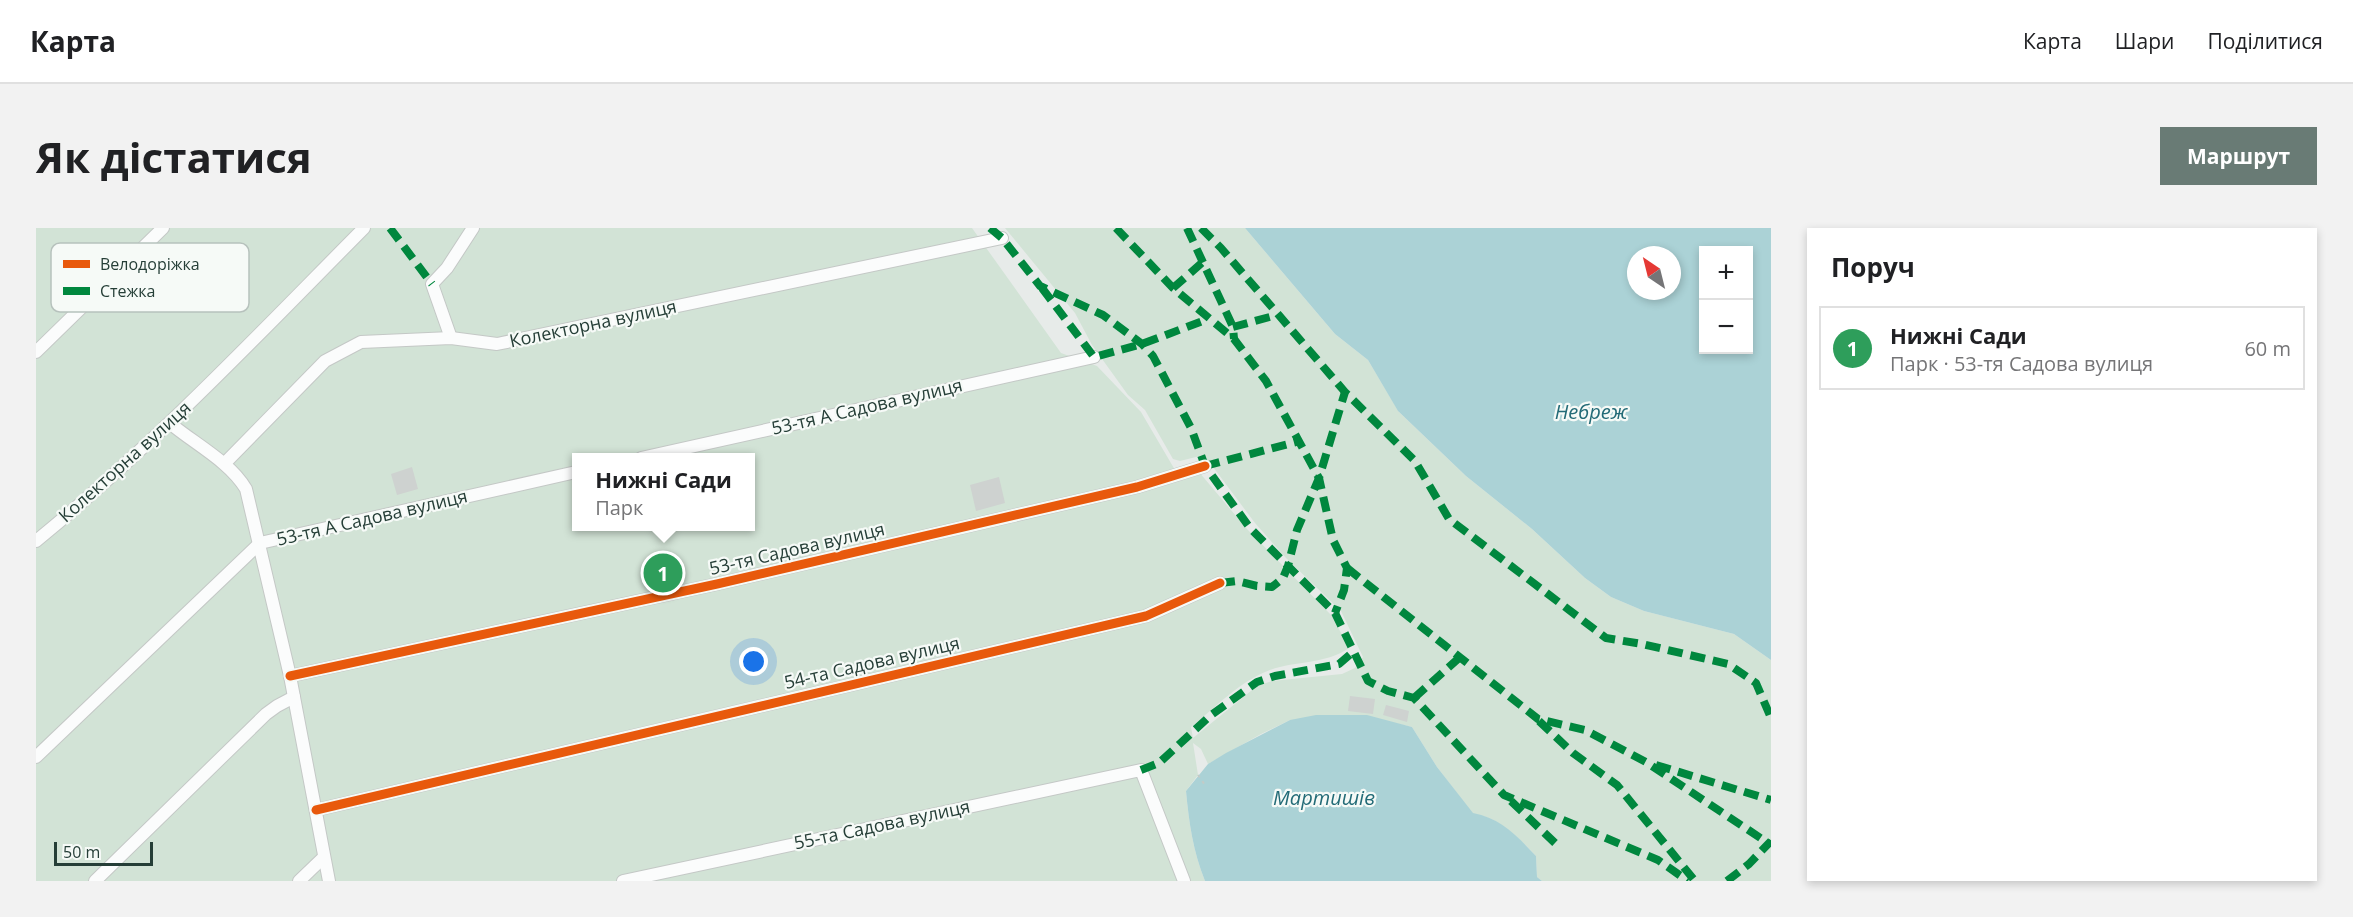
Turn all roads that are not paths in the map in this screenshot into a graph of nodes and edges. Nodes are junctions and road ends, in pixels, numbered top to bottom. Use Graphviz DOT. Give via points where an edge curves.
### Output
graph roads {
  1 [pos="163,228"];
  2 [pos="363,228"];
  3 [pos="473,228"];
  4 [pos="1002,238"];
  5 [pos="148,243"];
  6 [pos="77,312"];
  7 [pos="451,338"];
  8 [pos="36,352"];
  9 [pos="1094,357"];
  10 [pos="171,424"];
  11 [pos="663,453"];
  12 [pos="225,464"];
  13 [pos="1204,466"];
  14 [pos="572,473"];
  15 [pos="36,541"];
  16 [pos="260,543"];
  17 [pos="1220,583"];
  18 [pos="290,676"];
  19 [pos="294,697"];
  20 [pos="36,757"];
  21 [pos="316,810"];
  22 [pos="324,856"];
  23 [pos="95,881"];
  24 [pos="299,881"];
  25 [pos="329,881"];
  26 [pos="623,881"];
  27 [pos="1184,881"];
  1 -- 5 [label="street"];
  2 -- 10 [label="street, Колекторна вулиця"];
  3 -- 7 [label="street" via="432,284"];
  4 -- 7 [label="street, Колекторна вулиця" via="497,344"];
  6 -- 8 [label="street"];
  7 -- 12 [label="street, Колекторна вулиця" via="361,342 325,361"];
  9 -- 11 [label="street, 53-тя А Садова вулиця"];
  10 -- 12 [label="street"];
  10 -- 15 [label="street, Колекторна вулиця"];
  12 -- 16 [label="street" via="246,489"];
  13 -- 18 [label="street, 53-тя Садова вулиця" via="1137,486 717,584"];
  14 -- 16 [label="street, 53-тя А Садова вулиця"];
  16 -- 18 [label="street"];
  16 -- 20 [label="street, 53-тя А Садова вулиця"];
  17 -- 21 [label="street, 54-та Садова вулиця" via="1146,616"];
  18 -- 19 [label="street"];
  19 -- 21 [label="street"];
  19 -- 23 [label="street" via="266,714"];
  21 -- 22 [label="street"];
  22 -- 24 [label="street"];
  22 -- 25 [label="street"];
  26 -- 27 [label="street, 55-та Садова вулиця" via="1141,770"];
}
